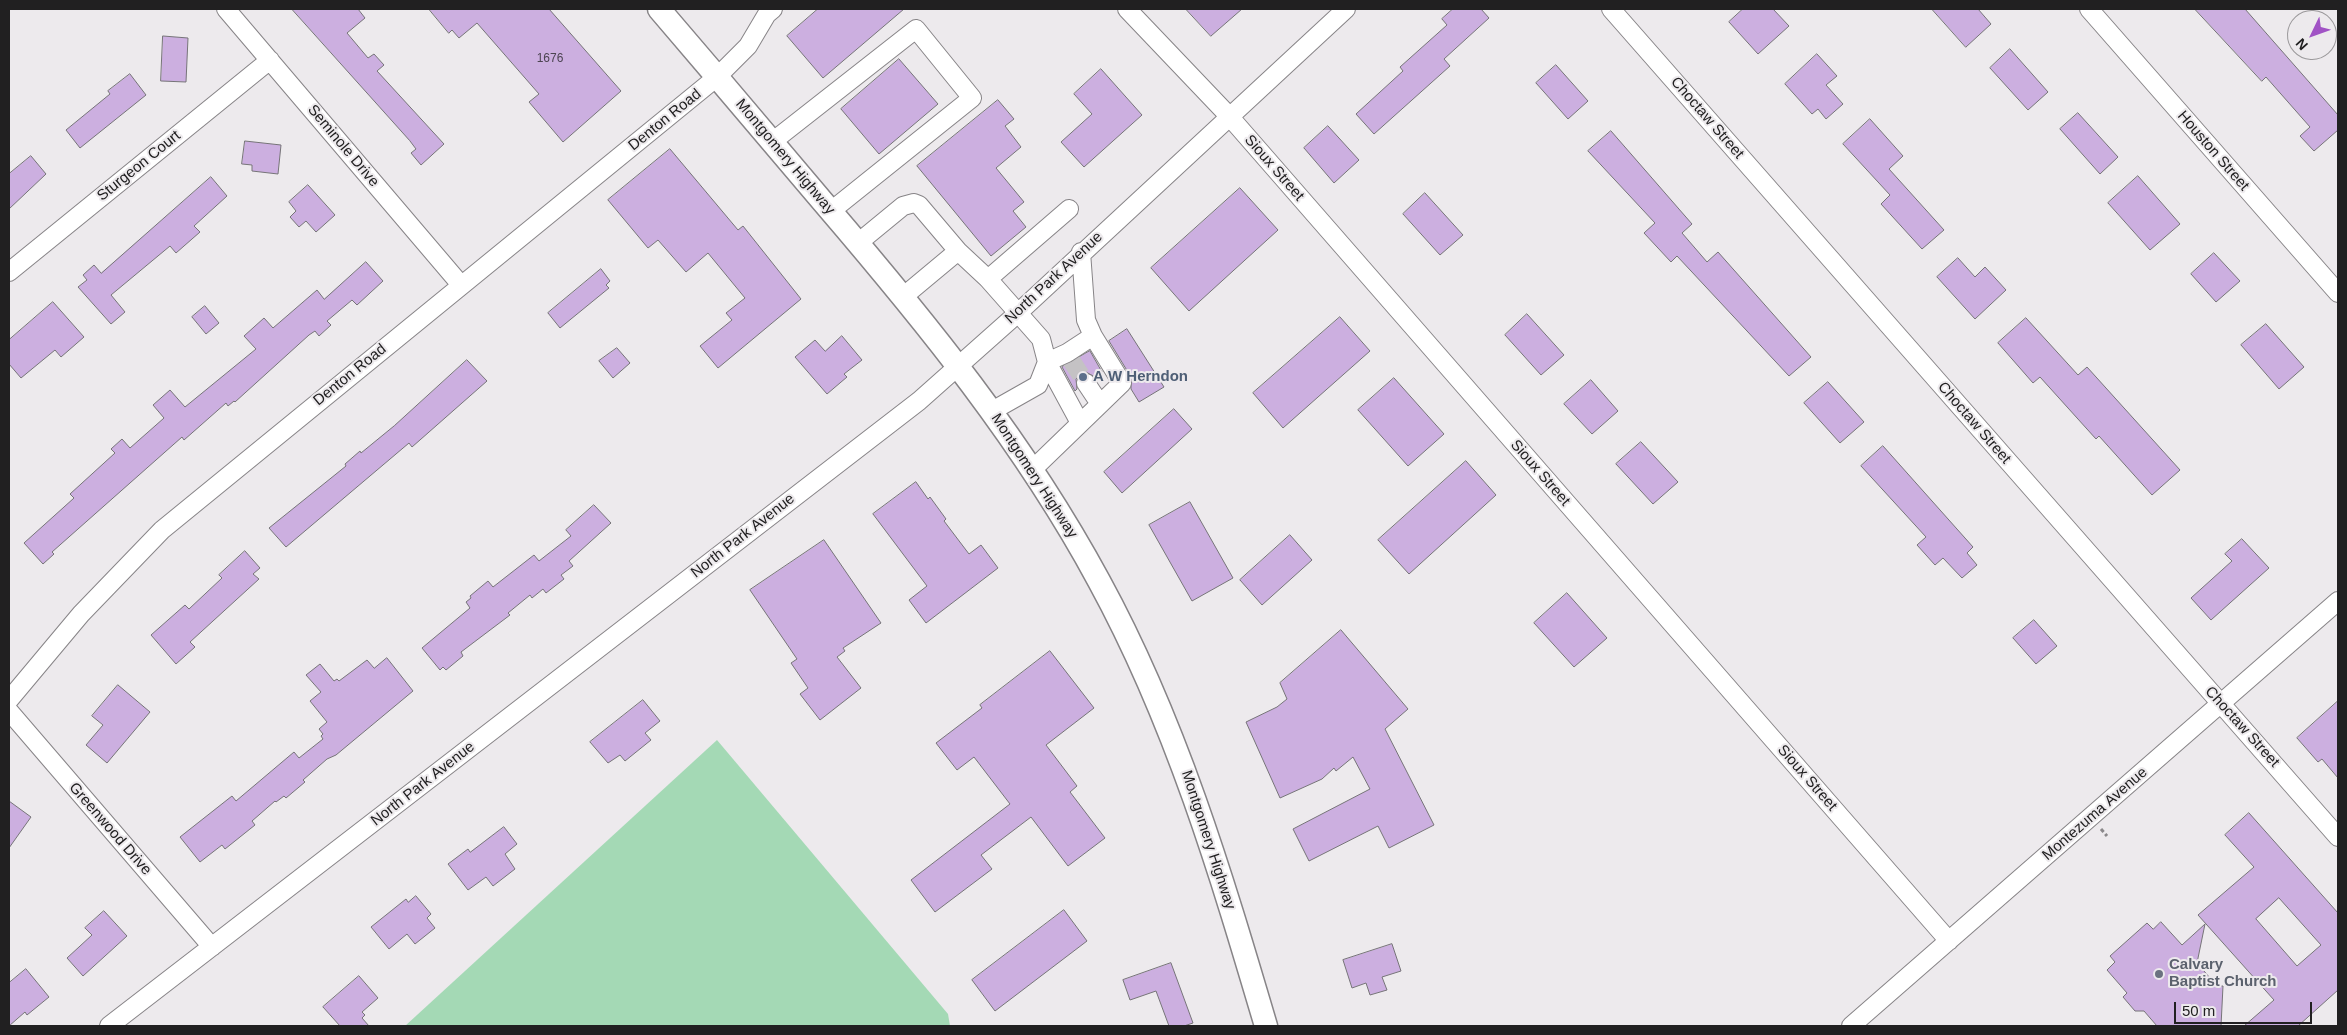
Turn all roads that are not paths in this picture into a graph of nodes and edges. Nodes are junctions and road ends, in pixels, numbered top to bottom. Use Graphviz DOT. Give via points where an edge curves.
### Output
graph roads {
  1 [pos="226,9"];
  2 [pos="659,9"];
  3 [pos="773,9"];
  4 [pos="1127,9"];
  5 [pos="1346,9"];
  6 [pos="1611,9"];
  7 [pos="2089,9"];
  8 [pos="270,60"];
  9 [pos="717,77"];
  10 [pos="1229,116"];
  11 [pos="772,142"];
  12 [pos="1069,209"];
  13 [pos="831,211"];
  14 [pos="858,243"];
  15 [pos="958,251"];
  16 [pos="1081,252"];
  17 [pos="9,272"];
  18 [pos="988,279"];
  19 [pos="461,284"];
  20 [pos="2338,293"];
  21 [pos="904,296"];
  22 [pos="1018,313"];
  23 [pos="1093,336"];
  24 [pos="1046,362"];
  25 [pos="958,366"];
  26 [pos="1086,383"];
  27 [pos="1100,404"];
  28 [pos="992,411"];
  29 [pos="1080,423"];
  30 [pos="1032,470"];
  31 [pos="2338,601"];
  32 [pos="9,700"];
  33 [pos="2221,704"];
  34 [pos="9,711"];
  35 [pos="2338,836"];
  36 [pos="1950,941"];
  37 [pos="212,947"];
  38 [pos="1263,1025"];
  39 [pos="109,1026"];
  40 [pos="1851,1026"];
  1 -- 8 [label="street, Seminole Drive"];
  2 -- 9 [label="main road, Montgomery Highway"];
  3 -- 9 [label="street, Denton Road" via="748,46"];
  4 -- 10 [label="street, Sioux Street"];
  5 -- 10 [label="street, North Park Avenue"];
  6 -- 33 [label="street, Choctaw Street"];
  7 -- 20 [label="street, Houston Street"];
  8 -- 17 [label="street, Sturgeon Court"];
  8 -- 19 [label="street, Seminole Drive"];
  9 -- 11 [label="main road, Montgomery Highway"];
  9 -- 19 [label="street, Denton Road"];
  10 -- 16 [label="street, North Park Avenue"];
  10 -- 36 [label="street, Sioux Street"];
  11 -- 13 [label="main road, Montgomery Highway"];
  11 -- 13 [label="street" via="916,29 972,98"];
  12 -- 18 [label="street"];
  13 -- 14 [label="main road, Montgomery Highway"];
  14 -- 15 [label="street" via="903,206 914,202"];
  14 -- 21 [label="main road, Montgomery Highway"];
  15 -- 18 [label="street"];
  15 -- 21 [label="street"];
  16 -- 22 [label="street, North Park Avenue"];
  16 -- 23 [label="street" via="1086,320"];
  18 -- 22 [label="street"];
  19 -- 32 [label="street, Denton Road" via="162,530 81,614"];
  21 -- 25 [label="main road, Montgomery Highway"];
  22 -- 24 [label="street" via="1041,339"];
  22 -- 25 [label="street, North Park Avenue"];
  23 -- 24 [label="street" via="1069,357"];
  23 -- 27 [label="street" via="1122,383"];
  24 -- 28 [label="street" via="1038,386"];
  24 -- 29 [label="street"];
  25 -- 28 [label="main road, Montgomery Highway"];
  25 -- 37 [label="street, North Park Avenue" via="919,400"];
  26 -- 27 [label="street"];
  27 -- 29 [label="street"];
  28 -- 30 [label="main road, Montgomery Highway"];
  29 -- 30 [label="street"];
  30 -- 38 [label="main road, Montgomery Highway" via="1054,501 1100,582 1163,713 1208,837"];
  31 -- 33 [label="street, Montezuma Avenue"];
  33 -- 35 [label="street, Choctaw Street"];
  33 -- 36 [label="street, Montezuma Avenue"];
  34 -- 37 [label="street, Greenwood Drive"];
  36 -- 40 [label="street, Montezuma Avenue"];
  37 -- 39 [label="street, North Park Avenue"];
}
